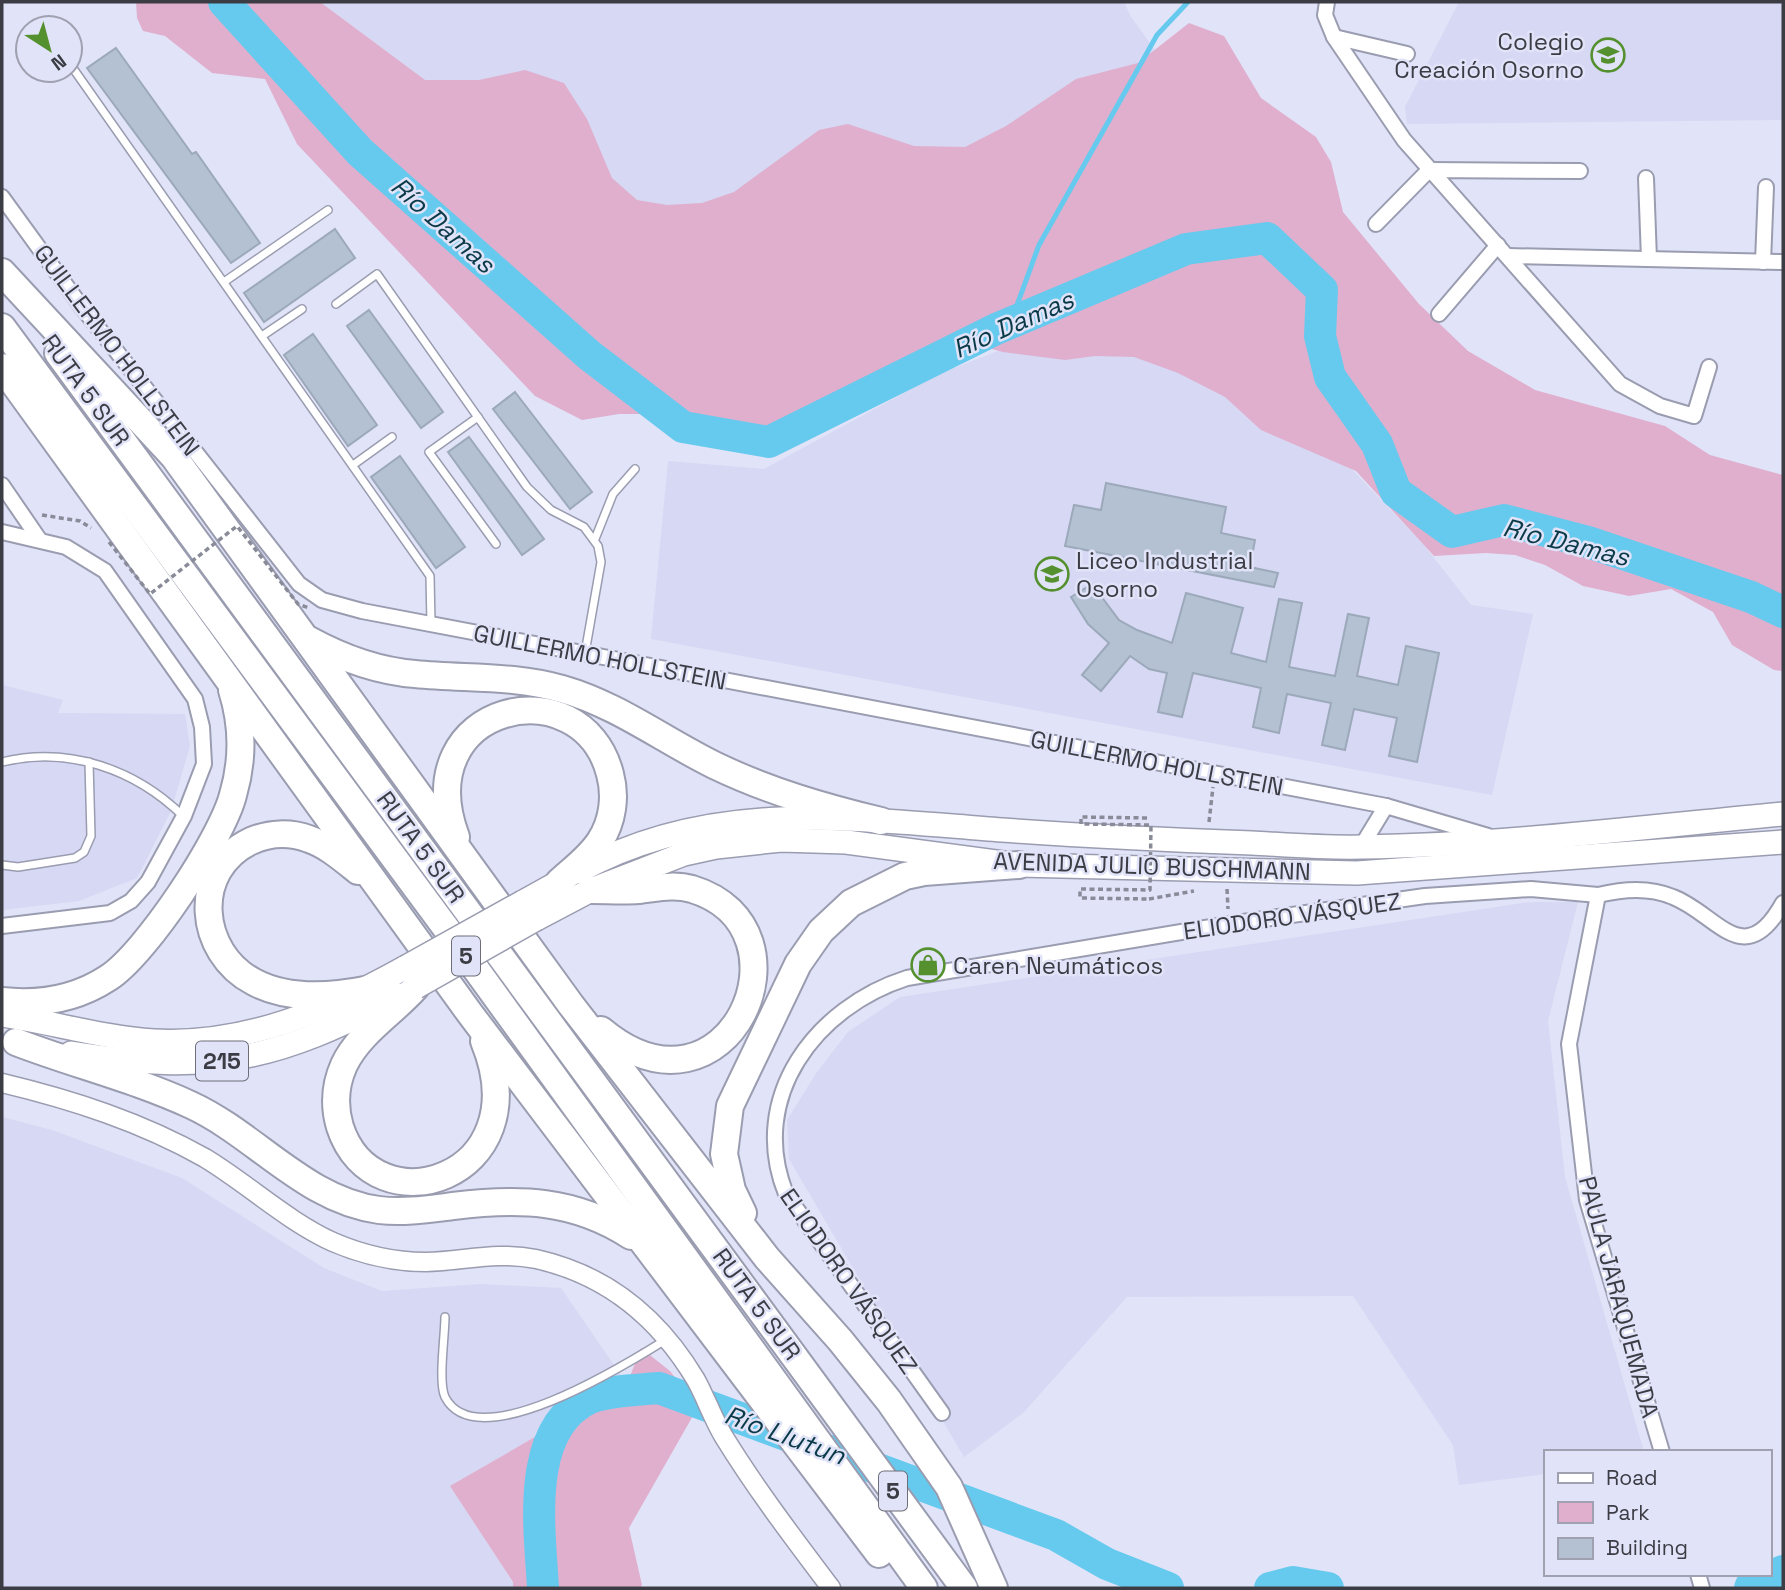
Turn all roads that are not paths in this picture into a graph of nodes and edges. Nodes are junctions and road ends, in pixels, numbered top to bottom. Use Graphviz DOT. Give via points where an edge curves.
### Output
graph roads {
  1 [pos="1327,2"];
  2 [pos="1334,37"];
  3 [pos="1407,54"];
  4 [pos="84,84"];
  5 [pos="1429,170"];
  6 [pos="1580,171"];
  7 [pos="1646,178"];
  8 [pos="1766,187"];
  9 [pos="2,197"];
  10 [pos="328,210"];
  11 [pos="1376,224"];
  12 [pos="1503,250"];
  13 [pos="1649,259"];
  14 [pos="1763,262"];
  15 [pos="1783,262"];
  16 [pos="2,274"];
  17 [pos="224,282"];
  18 [pos="336,303"];
  19 [pos="302,309"];
  20 [pos="1439,314"];
  21 [pos="2,327"];
  22 [pos="262,336"];
  23 [pos="2,367"];
  24 [pos="1709,367"];
  25 [pos="478,417"];
  26 [pos="392,437"];
  27 [pos="353,465"];
  28 [pos="635,470"];
  29 [pos="2,485"];
  30 [pos="2,532"];
  31 [pos="39,539"];
  32 [pos="595,539"];
  33 [pos="496,544"];
  34 [pos="431,624"];
  35 [pos="305,638"];
  36 [pos="585,654"];
  37 [pos="227,675"];
  38 [pos="2,762"];
  39 [pos="89,762"];
  40 [pos="1386,806"];
  41 [pos="184,816"];
  42 [pos="881,821"];
  43 [pos="1782,821"];
  44 [pos="1500,839"];
  45 [pos="1783,842"];
  46 [pos="1361,847"];
  47 [pos="467,861"];
  48 [pos="1019,864"];
  49 [pos="2,865"];
  50 [pos="559,882"];
  51 [pos="380,890"];
  52 [pos="591,890"];
  53 [pos="1598,895"];
  54 [pos="1783,903"];
  55 [pos="530,911"];
  56 [pos="2,926"];
  57 [pos="411,977"];
  58 [pos="365,990"];
  59 [pos="2,1001"];
  60 [pos="571,1005"];
  61 [pos="2,1015"];
  62 [pos="471,1015"];
  63 [pos="9,1041"];
  64 [pos="2,1083"];
  65 [pos="647,1249"];
  66 [pos="767,1258"];
  67 [pos="445,1317"];
  68 [pos="665,1335"];
  69 [pos="942,1413"];
  70 [pos="1661,1450"];
  71 [pos="831,1588"];
  72 [pos="907,1588"];
  73 [pos="924,1588"];
  74 [pos="964,1588"];
  75 [pos="994,1588"];
  1 -- 2 [label="street" via="1325,15"];
  2 -- 3 [label="street"];
  2 -- 5 [label="street"];
  4 -- 17 [label="lane"];
  5 -- 6 [label="street"];
  5 -- 11 [label="street"];
  5 -- 12 [label="street"];
  7 -- 13 [label="street"];
  8 -- 14 [label="street"];
  9 -- 34 [label="street, GUILLERMO HOLLSTEIN" via="299,584 322,600"];
  10 -- 17 [label="lane"];
  12 -- 13 [label="street"];
  12 -- 20 [label="street"];
  12 -- 24 [label="street" via="1619,384 1660,406 1694,416"];
  13 -- 14 [label="street"];
  14 -- 15 [label="street"];
  16 -- 35 [label="highway" via="174,457"];
  16 -- 74 [label="highway, RUTA 5 SUR / 5"];
  17 -- 22 [label="lane"];
  18 -- 25 [label="lane" via="377,274"];
  19 -- 22 [label="lane"];
  21 -- 73 [label="highway, RUTA 5 SUR / 5"];
  22 -- 27 [label="lane"];
  23 -- 37 [label="highway"];
  25 -- 32 [label="lane" via="527,487 551,510 584,527"];
  25 -- 33 [label="lane" via="429,452"];
  26 -- 27 [label="lane"];
  27 -- 34 [label="lane" via="430,576"];
  28 -- 32 [label="lane" via="613,494"];
  29 -- 31 [label="street"];
  30 -- 31 [label="street"];
  31 -- 41 [label="street" via="88,558 105,570 195,699 204,764"];
  32 -- 36 [label="lane" via="601,562"];
  34 -- 36 [label="street, GUILLERMO HOLLSTEIN"];
  35 -- 42 [label="highway" via="350,660 394,672 510,678 564,690 615,709 744,779 825,808"];
  35 -- 47 [label="highway"];
  36 -- 40 [label="street, GUILLERMO HOLLSTEIN"];
  37 -- 51 [label="highway"];
  37 -- 59 [label="highway" via="240,736 233,798 169,910 137,953 96,985 51,1001"];
  38 -- 39 [label="lane" via="72,758"];
  39 -- 41 [label="lane" via="140,782"];
  39 -- 49 [label="lane" via="91,836 84,852 75,858 29,866"];
  40 -- 44 [label="street, GUILLERMO HOLLSTEIN"];
  40 -- 46 [label="street"];
  41 -- 56 [label="street" via="148,882 121,908"];
  42 -- 46 [label="main road, AVENIDA JULIO BUSCHMANN" via="1114,838"];
  42 -- 50 [label="main road, AVENIDA JULIO BUSCHMANN" via="804,816 700,827 602,858"];
  43 -- 44 [label="main road, AVENIDA JULIO BUSCHMANN"];
  44 -- 46 [label="main road, AVENIDA JULIO BUSCHMANN"];
  45 -- 48 [label="main road, AVENIDA JULIO BUSCHMANN" via="1357,873"];
  47 -- 50 [label="highway" via="447,801 451,760 467,736 491,719 519,711 548,713 574,723 594,741 608,765 613,791 610,818 599,842"];
  47 -- 60 [label="highway"];
  48 -- 52 [label="main road, AVENIDA JULIO BUSCHMANN" via="846,842 781,840 684,854"];
  48 -- 66 [label="highway" via="924,872 886,883 844,909 809,947 735,1092 726,1121 724,1154 732,1190"];
  50 -- 55 [label="main road, AVENIDA JULIO BUSCHMANN"];
  51 -- 58 [label="highway" via="319,843 282,834 256,839 235,851 214,875 208,901 210,926 219,949 254,982 314,996"];
  51 -- 62 [label="highway"];
  52 -- 55 [label="main road, AVENIDA JULIO BUSCHMANN"];
  52 -- 60 [label="highway" via="680,886 719,902 738,922 751,947 753,989 742,1017 722,1040 696,1055 667,1060 626,1048"];
  53 -- 54 [label="street" via="1658,892 1688,904 1720,929 1738,936 1763,929"];
  53 -- 69 [label="street, ELIODORO VÁSQUEZ" via="1531,889 1425,896 1229,925 907,978 838,1013 810,1044 778,1102 776,1164 786,1194"];
  53 -- 70 [label="street, PAULA JARAQUEMADA" via="1570,1057 1587,1200"];
  55 -- 57 [label="main road, bridge"];
  57 -- 58 [label="main road, 215"];
  57 -- 62 [label="highway" via="358,1043 339,1079 336,1105 343,1135 357,1157 375,1172 401,1181 439,1178 471,1159 487,1139 495,1115 496,1086 488,1049"];
  57 -- 63 [label="main road, 215" via="307,1040 233,1060 149,1064"];
  58 -- 61 [label="main road, 215" via="255,1031 183,1042 124,1038"];
  60 -- 66 [label="highway"];
  62 -- 65 [label="highway"];
  63 -- 65 [label="highway" via="190,1104 308,1183 342,1200 400,1211 508,1200 544,1202 596,1216"];
  64 -- 68 [label="street" via="103,1111 168,1139 348,1248 408,1261 490,1255 555,1264 614,1290"];
  65 -- 72 [label="highway"];
  66 -- 75 [label="highway" via="841,1340 929,1454 949,1487"];
  67 -- 68 [label="lane" via="443,1393 449,1404 463,1412 494,1418 533,1408 604,1378"];
  68 -- 71 [label="street" via="696,1380 724,1436"];
}
